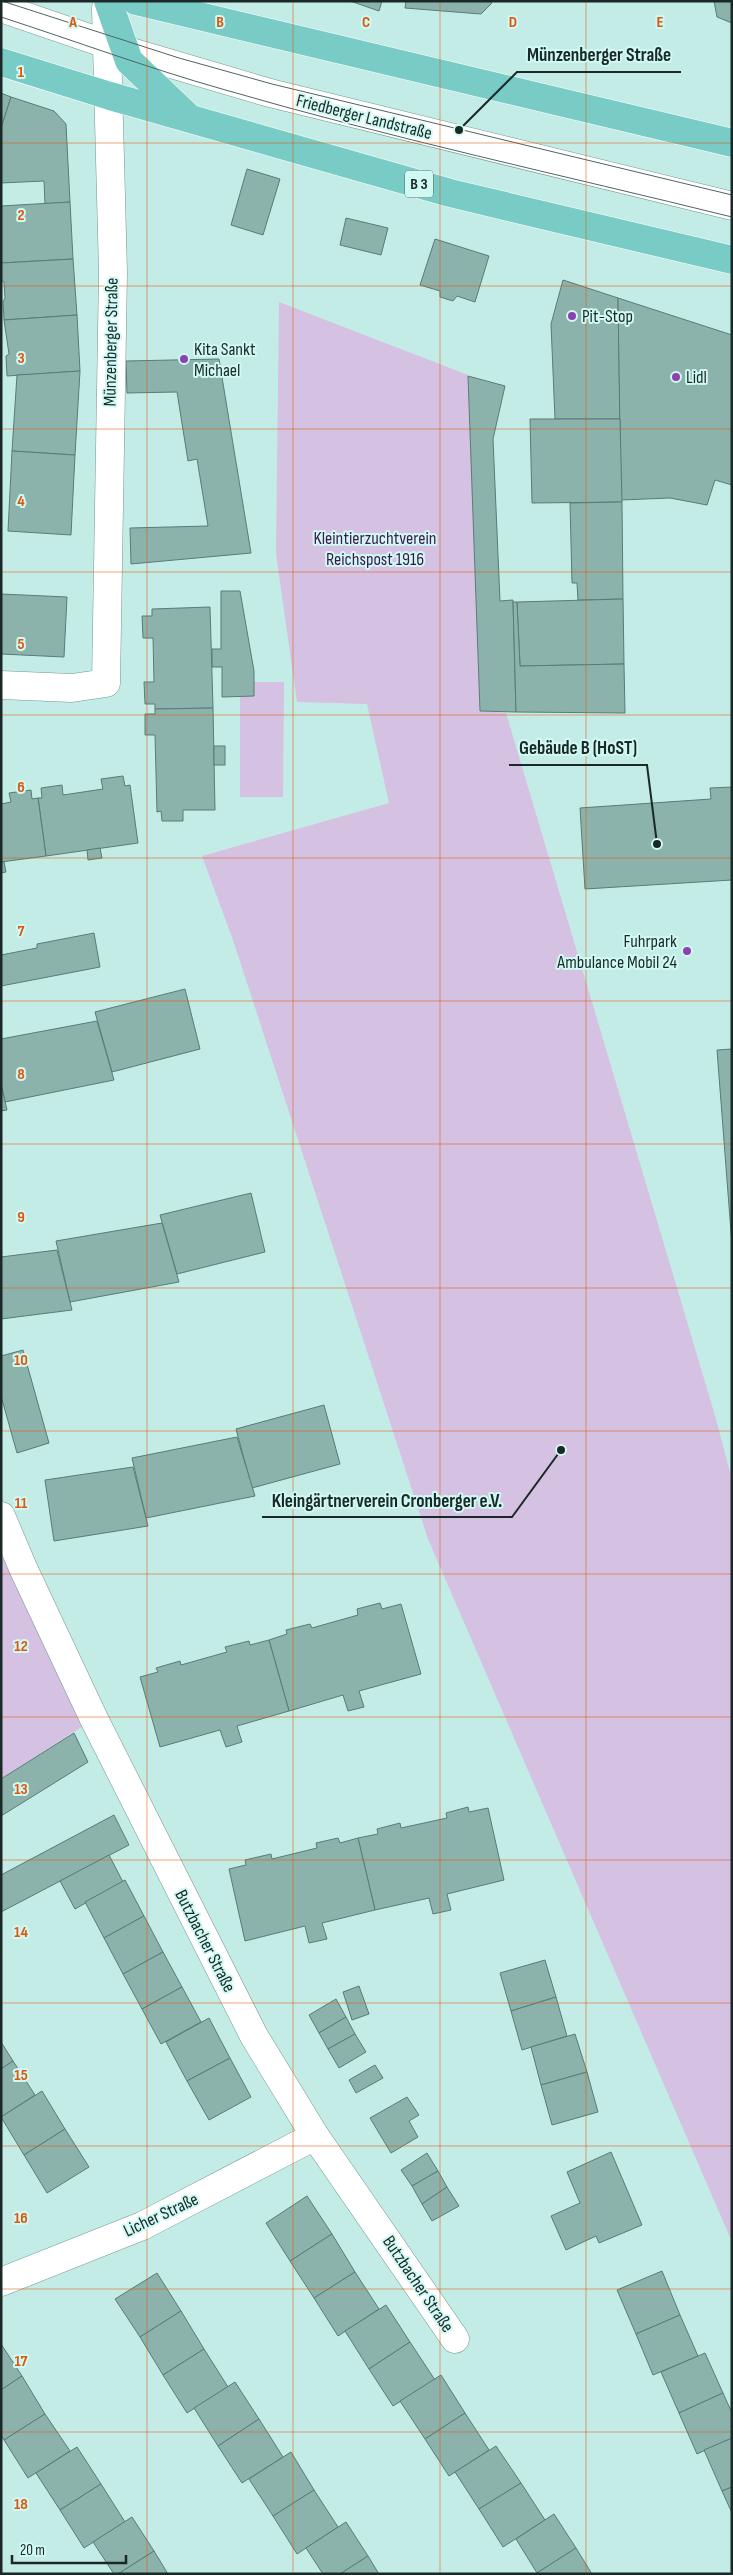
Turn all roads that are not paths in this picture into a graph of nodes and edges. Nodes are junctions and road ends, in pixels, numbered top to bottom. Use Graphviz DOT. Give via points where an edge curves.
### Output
graph roads {
  1 [pos="107,1"];
  2 [pos="136,1"];
  3 [pos="216,1"];
  4 [pos="1,8"];
  5 [pos="237,24"];
  6 [pos="116,47"];
  7 [pos="1,62"];
  8 [pos="110,96"];
  9 [pos="190,119"];
  10 [pos="732,143"];
  11 [pos="732,206"];
  12 [pos="732,260"];
  13 [pos="1,685"];
  14 [pos="1,1516"];
  15 [pos="315,2136"];
  16 [pos="1,2282"];
  17 [pos="455,2339"];
  1 -- 6 [label="main road"];
  2 -- 5 [label="main road"];
  3 -- 5 [label="main road"];
  4 -- 6 [label="street, Friedberger Landstraße"];
  5 -- 10 [label="main road"];
  6 -- 8 [label="street, Münzenberger Straße"];
  6 -- 9 [label="main road"];
  6 -- 11 [label="street, Friedberger Landstraße" via="278,95"];
  7 -- 8 [label="main road, B 3"];
  8 -- 9 [label="main road, B 3"];
  8 -- 13 [label="street, Münzenberger Straße" via="113,272 106,683 72,688"];
  9 -- 12 [label="main road, B 3" via="450,193"];
  14 -- 15 [label="street, Butzbacher Straße" via="47,1620 143,1818 254,2036"];
  15 -- 16 [label="street, Licher Straße" via="142,2226"];
  15 -- 17 [label="street, Butzbacher Straße"];
}
